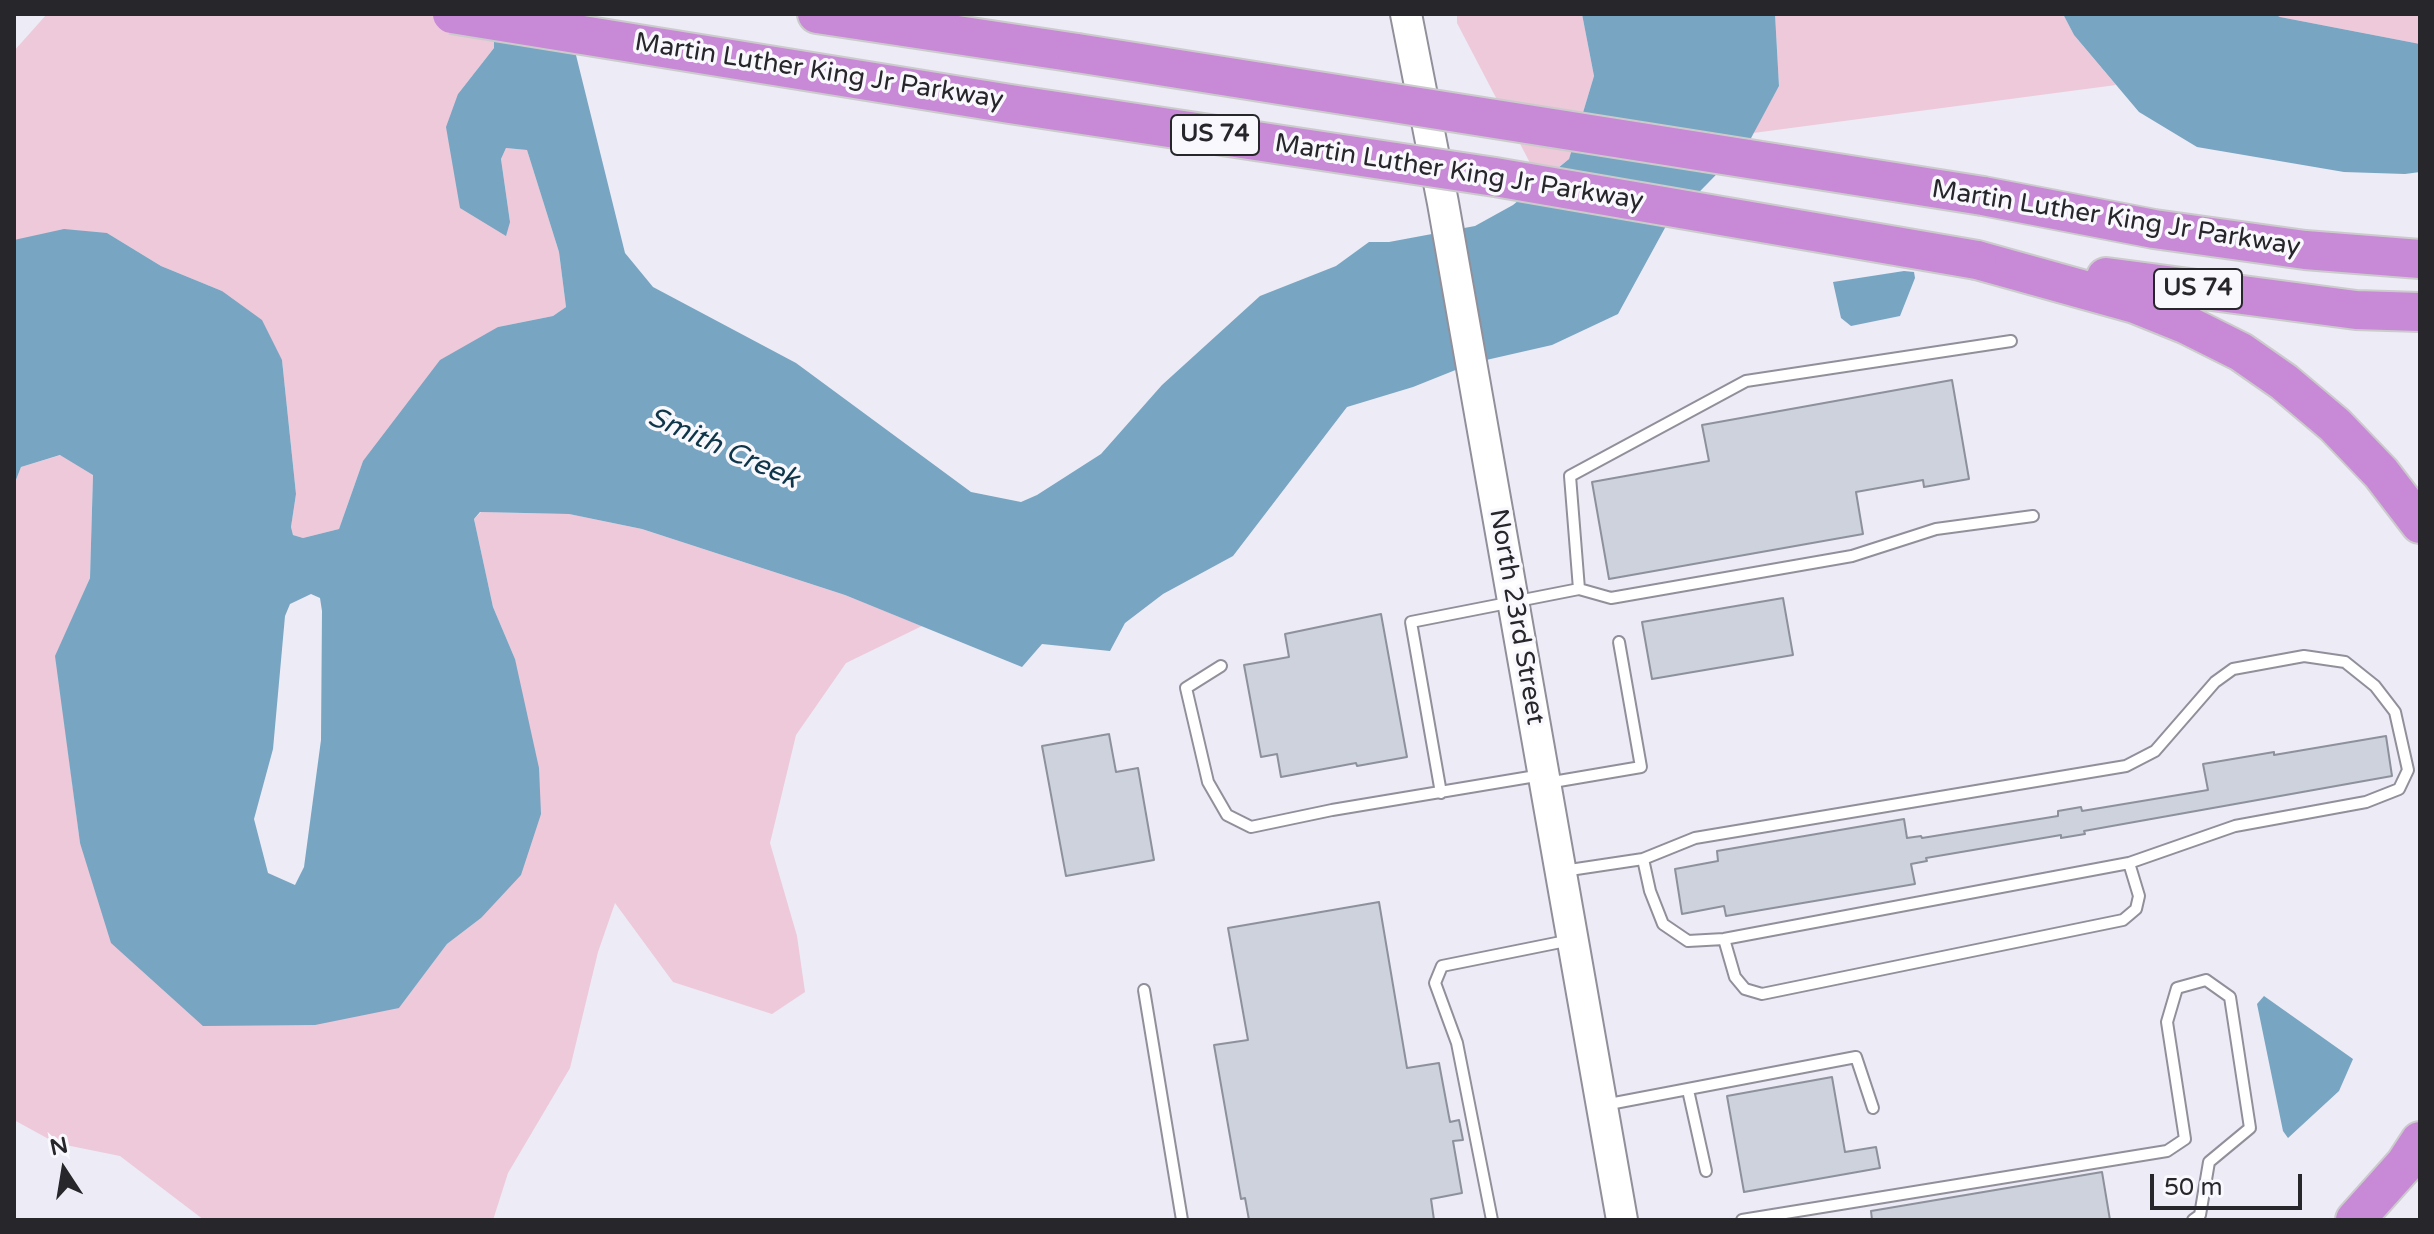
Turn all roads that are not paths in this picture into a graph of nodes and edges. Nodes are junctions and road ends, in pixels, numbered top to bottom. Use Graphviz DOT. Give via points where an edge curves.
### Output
graph roads {
  1 [pos="452,14"];
  2 [pos="817,14"];
  3 [pos="990,14"];
  4 [pos="1406,14"];
  5 [pos="1077,53"];
  6 [pos="2420,259"];
  7 [pos="1977,260"];
  8 [pos="2420,312"];
  9 [pos="2011,341"];
  10 [pos="2033,516"];
  11 [pos="2420,524"];
  12 [pos="1579,589"];
  13 [pos="1513,602"];
  14 [pos="1619,642"];
  15 [pos="1221,666"];
  16 [pos="1544,779"];
  17 [pos="1441,793"];
  18 [pos="1643,859"];
  19 [pos="2129,863"];
  20 [pos="1561,871"];
  21 [pos="1724,939"];
  22 [pos="1573,940"];
  23 [pos="1144,990"];
  24 [pos="1688,1090"];
  25 [pos="1602,1105"];
  26 [pos="1873,1108"];
  27 [pos="2420,1141"];
  28 [pos="1706,1171"];
  29 [pos="1182,1220"];
  30 [pos="1492,1220"];
  31 [pos="1622,1220"];
  32 [pos="1742,1220"];
  33 [pos="2193,1220"];
  34 [pos="2355,1220"];
  1 -- 7 [label="highway, Martin Luther King Jr Parkway / US 74, bridge" via="1495,177"];
  2 -- 5 [label="highway, Martin Luther King Jr Parkway / US 74"];
  3 -- 5 [label="highway"];
  4 -- 13 [label="main road, North 23rd Street"];
  5 -- 6 [label="highway, Martin Luther King Jr Parkway / US 74, bridge" via="1983,196 2154,229"];
  7 -- 8 [label="highway, Martin Luther King Jr Parkway / US 74" via="2356,310"];
  7 -- 11 [label="highway" via="2135,304 2241,352 2335,425"];
  9 -- 12 [label="lane" via="1746,381 1570,476"];
  10 -- 12 [label="lane" via="1936,529 1852,556 1611,598"];
  12 -- 13 [label="lane"];
  13 -- 16 [label="main road, North 23rd Street"];
  13 -- 17 [label="lane" via="1411,622"];
  14 -- 16 [label="lane" via="1641,767"];
  15 -- 17 [label="lane" via="1186,688 1208,782 1227,815 1251,827"];
  16 -- 17 [label="lane"];
  16 -- 20 [label="main road, North 23rd Street"];
  18 -- 19 [label="lane" via="1695,838 2126,766 2155,751 2215,682 2233,669 2304,656 2345,662 2375,686 2395,712 2408,770 2399,789 2366,802 2235,826"];
  18 -- 20 [label="lane"];
  18 -- 21 [label="lane" via="1663,924 1688,941"];
  19 -- 21 [label="lane"];
  19 -- 21 [label="lane" via="2139,896 2136,909 2123,920 1762,994 1745,989 1735,977"];
  20 -- 22 [label="main road, North 23rd Street"];
  22 -- 25 [label="main road, North 23rd Street"];
  22 -- 30 [label="lane" via="1442,966 1435,983 1457,1043"];
  23 -- 29 [label="lane"];
  24 -- 25 [label="lane"];
  24 -- 26 [label="lane" via="1856,1057"];
  24 -- 28 [label="lane"];
  25 -- 31 [label="main road, North 23rd Street"];
  27 -- 34 [label="highway"];
  32 -- 33 [label="lane" via="2167,1151 2185,1139 2167,1022 2177,988 2206,980 2230,997 2250,1128 2209,1162 2200,1215"];
}
